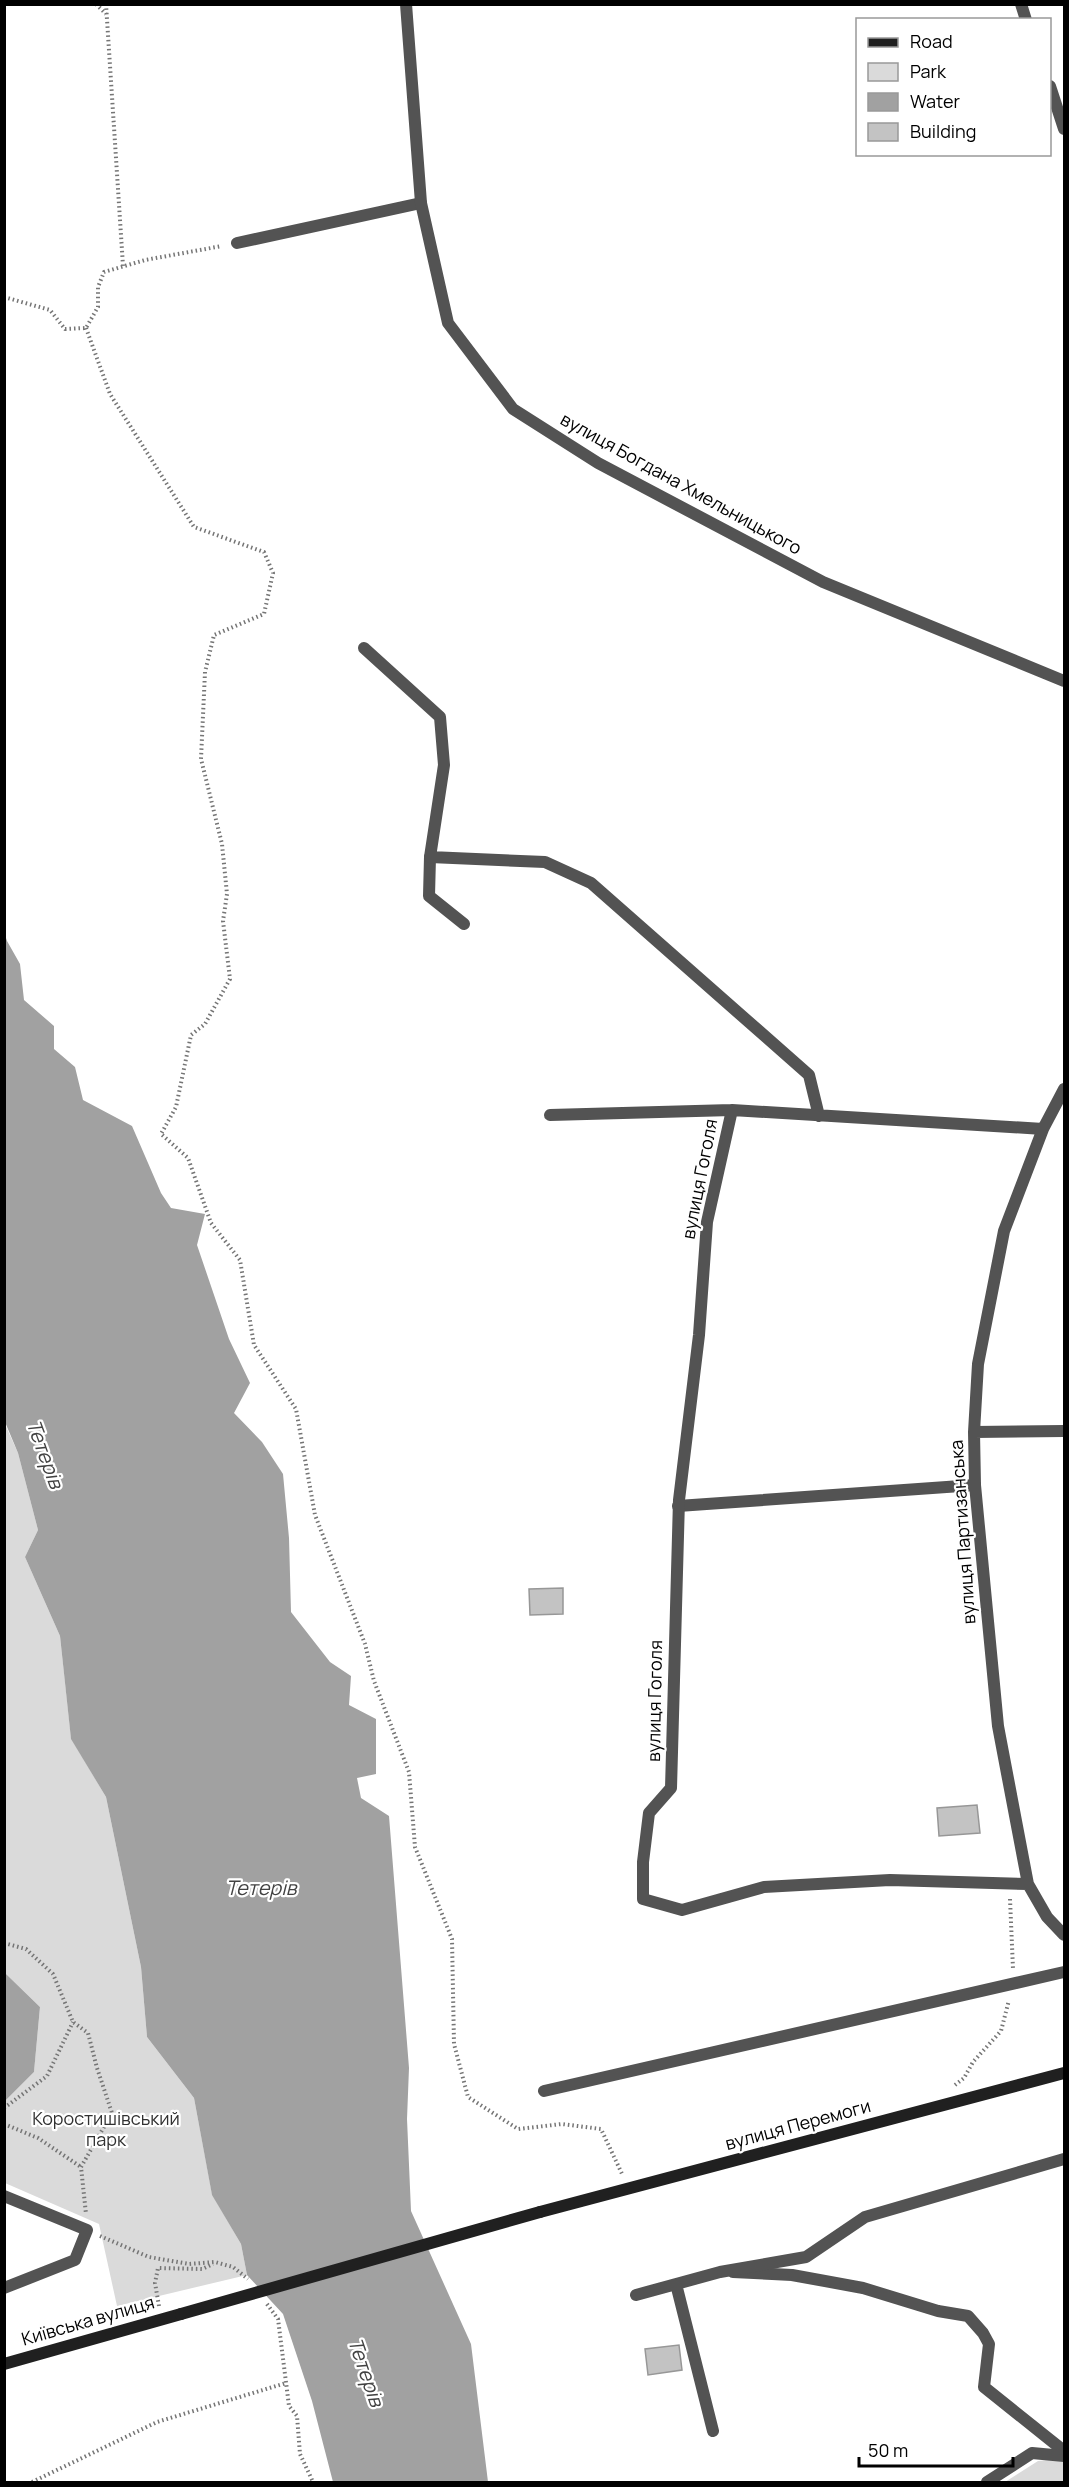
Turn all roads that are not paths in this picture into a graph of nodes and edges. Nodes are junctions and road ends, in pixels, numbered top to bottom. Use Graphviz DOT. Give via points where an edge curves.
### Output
graph roads {
  1 [pos="406,4"];
  2 [pos="1051,89"];
  3 [pos="1065,129"];
  4 [pos="421,203"];
  5 [pos="237,243"];
  6 [pos="364,648"];
  7 [pos="1065,681"];
  8 [pos="430,857"];
  9 [pos="464,924"];
  10 [pos="1065,1089"];
  11 [pos="732,1110"];
  12 [pos="550,1115"];
  13 [pos="819,1116"];
  14 [pos="1043,1129"];
  15 [pos="1065,1431"];
  16 [pos="974,1432"];
  17 [pos="975,1485"];
  18 [pos="678,1506"];
  19 [pos="1028,1884"];
  20 [pos="1065,1935"];
  21 [pos="1065,1972"];
  22 [pos="1065,2073"];
  23 [pos="544,2091"];
  24 [pos="1065,2159"];
  25 [pos="4,2196"];
  26 [pos="540,2212"];
  27 [pos="720,2272"];
  28 [pos="676,2284"];
  29 [pos="4,2288"];
  30 [pos="636,2295"];
  31 [pos="4,2364"];
  32 [pos="713,2432"];
  33 [pos="1065,2451"];
  34 [pos="1065,2456"];
  35 [pos="987,2482"];
  1 -- 4 [label="street, вулиця Богдана Хмельницького"];
  2 -- 3 [label="street"];
  4 -- 5 [label="street"];
  4 -- 7 [label="street, вулиця Богдана Хмельницького" via="448,322 513,410 598,463 823,582"];
  6 -- 8 [label="street" via="440,717 444,765"];
  8 -- 9 [label="street" via="429,896"];
  8 -- 13 [label="street" via="545,862 591,883 809,1075"];
  10 -- 14 [label="street, вулиця Партизанська"];
  11 -- 12 [label="street, вулиця Гоголя"];
  11 -- 13 [label="street, вулиця Гоголя"];
  11 -- 18 [label="street, вулиця Гоголя" via="707,1222 699,1335"];
  13 -- 14 [label="street, вулиця Гоголя"];
  14 -- 16 [label="street, вулиця Партизанська" via="1004,1231 978,1364"];
  15 -- 16 [label="street"];
  16 -- 17 [label="street, вулиця Партизанська"];
  17 -- 18 [label="street"];
  17 -- 19 [label="street, вулиця Партизанська" via="998,1726"];
  18 -- 19 [label="street, вулиця Гоголя" via="671,1788 649,1813 643,1899 682,1910 764,1887 890,1880"];
  19 -- 20 [label="street, вулиця Партизанська" via="1047,1917"];
  21 -- 23 [label="street"];
  22 -- 26 [label="main road, вулиця Перемоги"];
  24 -- 27 [label="street" via="866,2217 806,2257"];
  25 -- 29 [label="street" via="87,2230 75,2260"];
  26 -- 31 [label="main road, Київська вулиця, bridge"];
  27 -- 28 [label="street"];
  27 -- 33 [label="street" via="792,2275 863,2288 968,2316 989,2344 984,2387"];
  28 -- 30 [label="street"];
  28 -- 32 [label="street"];
  34 -- 35 [label="street" via="1032,2453"];
}
